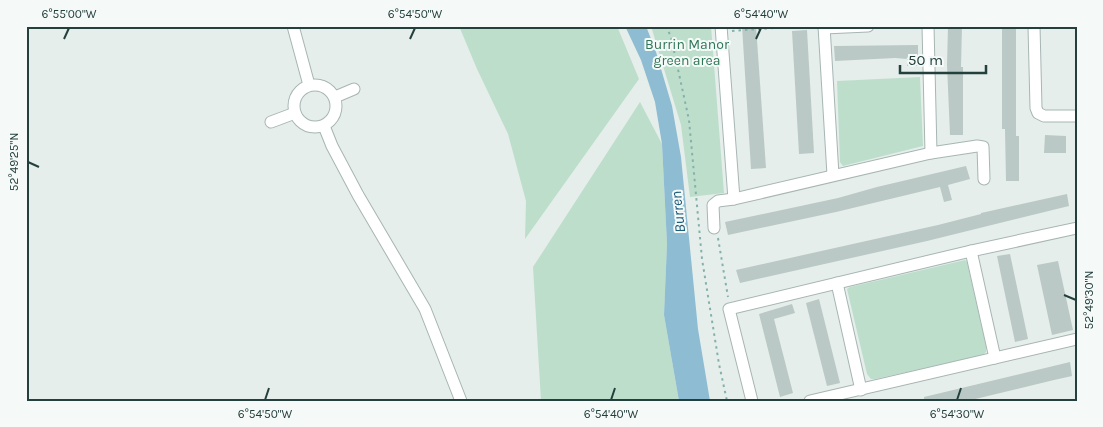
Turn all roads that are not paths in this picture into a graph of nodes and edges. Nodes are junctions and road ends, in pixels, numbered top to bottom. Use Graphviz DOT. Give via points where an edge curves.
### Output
graph roads {
  1 [pos="293,26"];
  2 [pos="868,26"];
  3 [pos="928,26"];
  4 [pos="1034,26"];
  5 [pos="824,27"];
  6 [pos="721,29"];
  7 [pos="309,85"];
  8 [pos="354,89"];
  9 [pos="335,98"];
  10 [pos="295,114"];
  11 [pos="1077,116"];
  12 [pos="271,122"];
  13 [pos="324,126"];
  14 [pos="930,153"];
  15 [pos="833,176"];
  16 [pos="984,179"];
  17 [pos="734,199"];
  18 [pos="714,228"];
  19 [pos="1077,228"];
  20 [pos="971,251"];
  21 [pos="837,283"];
  22 [pos="1077,339"];
  23 [pos="995,358"];
  24 [pos="861,390"];
  25 [pos="461,401"];
  26 [pos="752,401"];
  27 [pos="810,401"];
  1 -- 7 [label="street"];
  2 -- 5 [label="street"];
  3 -- 14 [label="street"];
  4 -- 11 [label="street" via="1038,113 1044,116"];
  5 -- 15 [label="street"];
  6 -- 17 [label="street"];
  7 -- 9 [label="street" via="322,85"];
  7 -- 10 [label="street" via="294,100"];
  8 -- 9 [label="street"];
  9 -- 13 [label="street" via="334,117"];
  10 -- 12 [label="street"];
  10 -- 13 [label="street" via="310,127"];
  13 -- 25 [label="street" via="358,195 425,309"];
  14 -- 15 [label="street"];
  14 -- 16 [label="street" via="983,147"];
  15 -- 17 [label="street"];
  17 -- 18 [label="street" via="713,205"];
  19 -- 20 [label="street"];
  20 -- 21 [label="street"];
  20 -- 23 [label="street"];
  21 -- 24 [label="street"];
  21 -- 26 [label="street" via="729,310"];
  22 -- 23 [label="street"];
  23 -- 24 [label="street"];
  24 -- 27 [label="street"];
}
